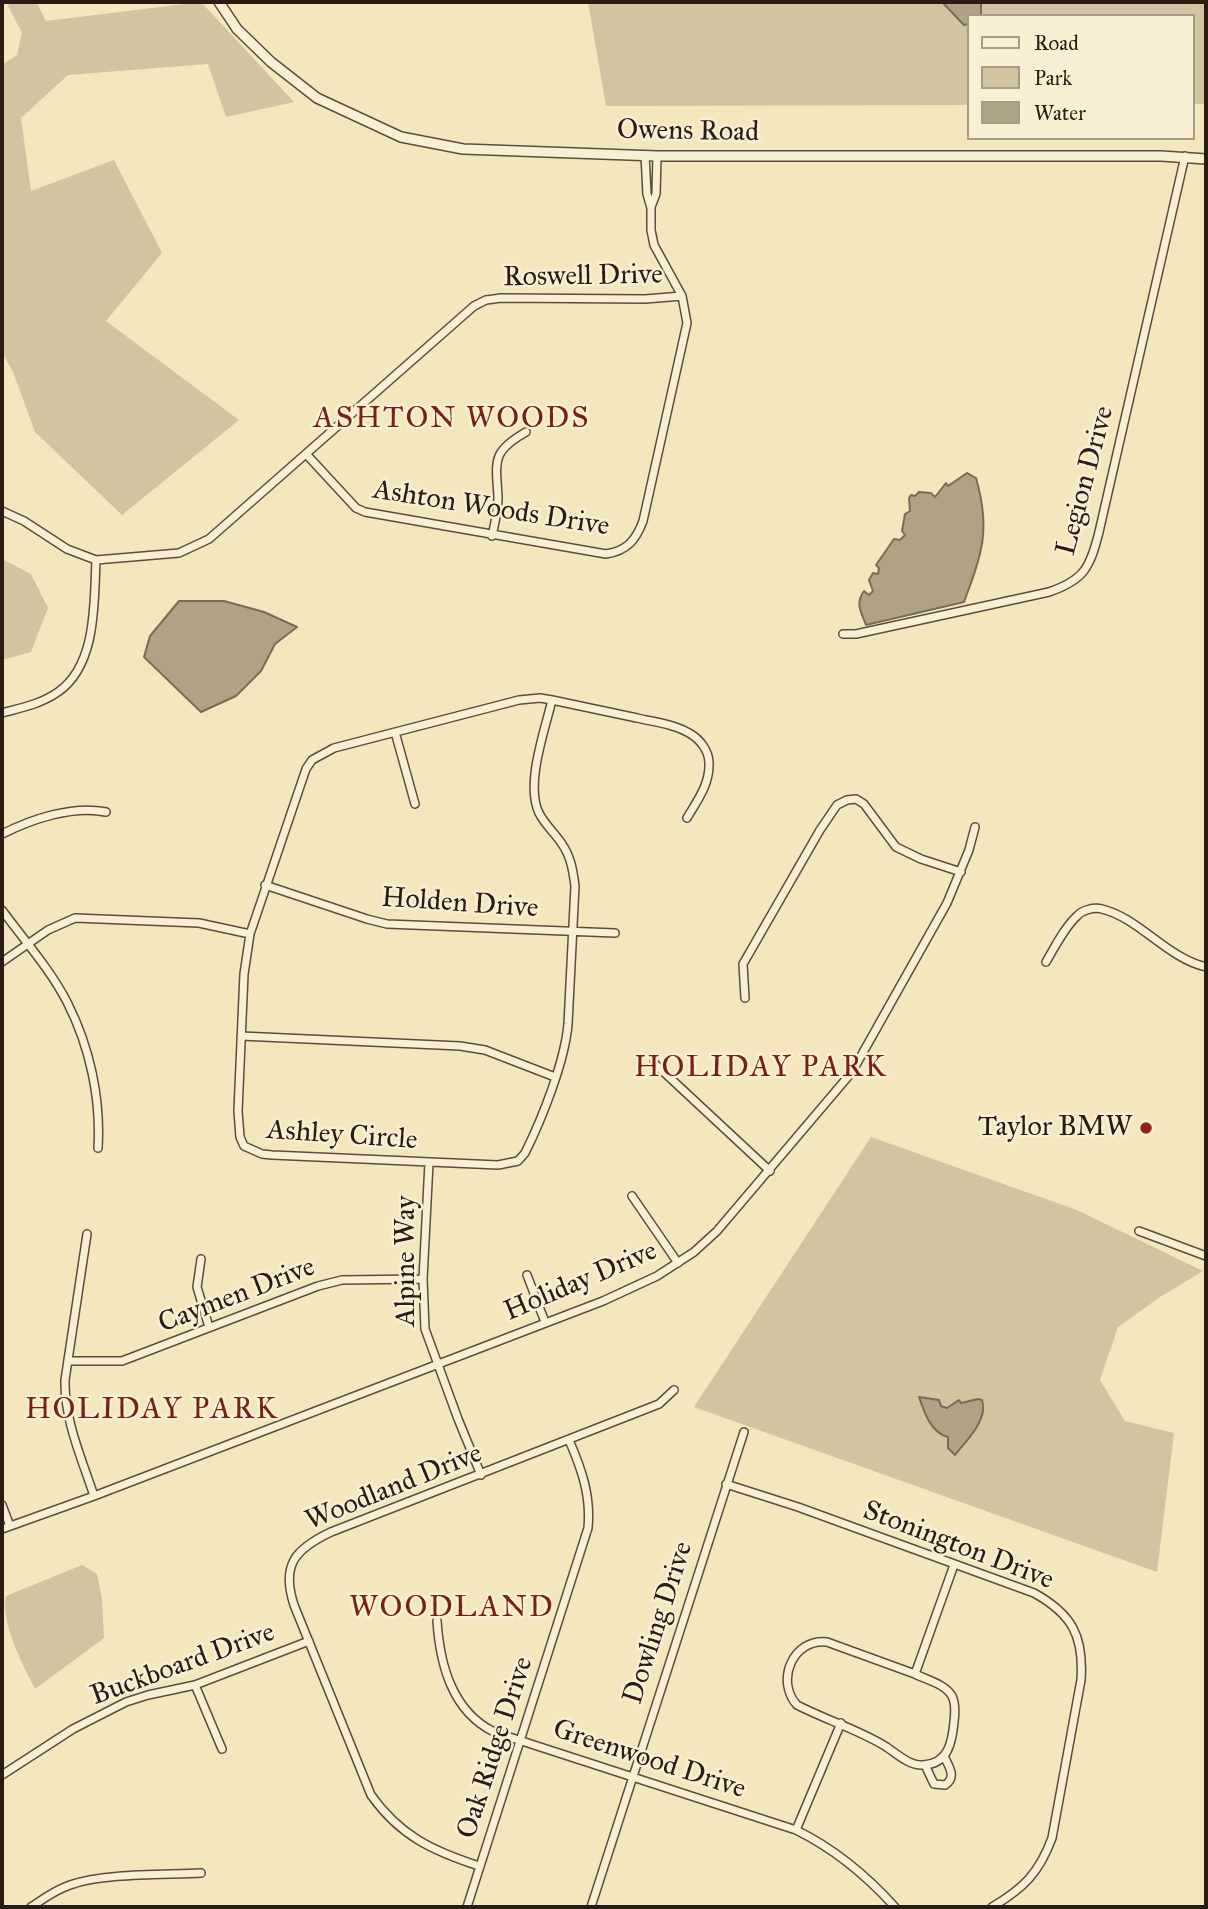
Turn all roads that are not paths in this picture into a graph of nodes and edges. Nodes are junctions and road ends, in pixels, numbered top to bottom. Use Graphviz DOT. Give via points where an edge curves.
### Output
graph roads {
  1 [pos="219,2"];
  2 [pos="645,155"];
  3 [pos="657,156"];
  4 [pos="1185,156"];
  5 [pos="1206,159"];
  6 [pos="651,208"];
  7 [pos="682,296"];
  8 [pos="526,432"];
  9 [pos="307,455"];
  10 [pos="2,511"];
  11 [pos="492,536"];
  12 [pos="96,560"];
  13 [pos="843,634"];
  14 [pos="552,700"];
  15 [pos="2,713"];
  16 [pos="395,732"];
  17 [pos="415,804"];
  18 [pos="106,811"];
  19 [pos="687,818"];
  20 [pos="975,827"];
  21 [pos="2,834"];
  22 [pos="961,872"];
  23 [pos="265,885"];
  24 [pos="2,910"];
  25 [pos="573,932"];
  26 [pos="615,933"];
  27 [pos="250,934"];
  28 [pos="27,944"];
  29 [pos="1046,961"];
  30 [pos="2,962"];
  31 [pos="1206,967"];
  32 [pos="745,998"];
  33 [pos="241,1036"];
  34 [pos="654,1063"];
  35 [pos="555,1077"];
  36 [pos="98,1148"];
  37 [pos="429,1163"];
  38 [pos="770,1171"];
  39 [pos="632,1196"];
  40 [pos="1139,1231"];
  41 [pos="87,1234"];
  42 [pos="1206,1256"];
  43 [pos="201,1259"];
  44 [pos="678,1263"];
  45 [pos="527,1275"];
  46 [pos="423,1279"];
  47 [pos="545,1322"];
  48 [pos="209,1327"];
  49 [pos="68,1361"];
  50 [pos="437,1364"];
  51 [pos="674,1390"];
  52 [pos="744,1432"];
  53 [pos="569,1440"];
  54 [pos="481,1475"];
  55 [pos="726,1484"];
  56 [pos="94,1496"];
  57 [pos="2,1505"];
  58 [pos="6,1527"];
  59 [pos="954,1565"];
  60 [pos="437,1621"];
  61 [pos="309,1641"];
  62 [pos="915,1674"];
  63 [pos="195,1685"];
  64 [pos="841,1723"];
  65 [pos="520,1741"];
  66 [pos="222,1749"];
  67 [pos="944,1756"];
  68 [pos="925,1765"];
  69 [pos="2,1775"];
  70 [pos="633,1777"];
  71 [pos="796,1830"];
  72 [pos="479,1866"];
  73 [pos="201,1873"];
  74 [pos="31,1907"];
  75 [pos="467,1907"];
  76 [pos="591,1907"];
  77 [pos="895,1907"];
  78 [pos="992,1907"];
  1 -- 2 [label="street, Owens Road" via="237,29 317,98 401,137 463,149"];
  2 -- 3 [label="street, Owens Road"];
  2 -- 6 [label="street, Ashton Woods Drive"];
  3 -- 4 [label="street, Owens Road"];
  3 -- 6 [label="street, Ashton Woods Drive"];
  4 -- 5 [label="street, Owens Road"];
  4 -- 13 [label="street, Legion Drive" via="1088,568 1079,578 1049,592"];
  6 -- 7 [label="street, Ashton Woods Drive" via="654,244"];
  7 -- 9 [label="street, Roswell Drive" via="486,300 460,317"];
  7 -- 11 [label="street, Ashton Woods Drive" via="685,336 638,536 629,546 606,554"];
  8 -- 11 [label="street" via="500,450 496,461 498,500"];
  9 -- 11 [label="street, Ashton Woods Drive" via="365,512"];
  9 -- 12 [label="street, Roswell Drive" via="195,547 179,553"];
  10 -- 12 [label="street, Roswell Drive" via="67,549"];
  12 -- 15 [label="street" via="91,634 73,677 44,700"];
  14 -- 16 [label="street, Ashley Circle" via="519,700"];
  14 -- 19 [label="street, Ashley Circle" via="669,725 698,740 707,750 708,777"];
  14 -- 25 [label="street, Ashley Circle" via="534,796 538,811 570,858 575,886"];
  16 -- 17 [label="street"];
  16 -- 23 [label="street, Ashley Circle" via="334,748 312,760"];
  18 -- 21 [label="street" via="87,808"];
  20 -- 22 [label="street, Holiday Drive"];
  22 -- 32 [label="street" via="896,847 856,799 837,805 743,964"];
  22 -- 38 [label="street, Holiday Drive" via="852,1072"];
  23 -- 25 [label="street, Holden Drive" via="387,923"];
  23 -- 27 [label="street, Ashley Circle"];
  24 -- 28 [label="street"];
  25 -- 26 [label="street, Holden Drive"];
  25 -- 35 [label="street, Ashley Circle" via="567,1044"];
  27 -- 28 [label="street" via="199,923 84,918 61,923"];
  27 -- 33 [label="street, Ashley Circle"];
  28 -- 30 [label="street"];
  28 -- 36 [label="street" via="77,1026 97,1093"];
  29 -- 31 [label="street" via="1077,916 1099,908"];
  33 -- 35 [label="street" via="460,1046 485,1050"];
  33 -- 37 [label="street, Ashley Circle" via="238,1119 244,1146 272,1155"];
  34 -- 38 [label="street"];
  35 -- 37 [label="street, Ashley Circle" via="530,1143 518,1161 498,1165"];
  37 -- 46 [label="street, Alpine Way"];
  38 -- 44 [label="street, Holiday Drive" via="717,1231"];
  39 -- 44 [label="street"];
  40 -- 42 [label="street"];
  41 -- 49 [label="street"];
  43 -- 48 [label="street" via="197,1287"];
  44 -- 47 [label="street, Holiday Drive" via="632,1289"];
  45 -- 47 [label="street"];
  46 -- 48 [label="street, Caymen Drive" via="342,1279"];
  46 -- 50 [label="street, Alpine Way" via="425,1329"];
  47 -- 50 [label="street, Holiday Drive"];
  48 -- 49 [label="street, Caymen Drive" via="122,1361"];
  49 -- 56 [label="street" via="64,1398"];
  50 -- 54 [label="street, Alpine Way"];
  50 -- 56 [label="street, Holiday Drive"];
  51 -- 53 [label="street, Woodland Drive" via="659,1404"];
  52 -- 55 [label="street, Dowling Drive"];
  53 -- 54 [label="street, Woodland Drive"];
  53 -- 65 [label="street, Oak Ridge Drive" via="588,1492 588,1528"];
  54 -- 61 [label="street, Woodland Drive" via="331,1532 300,1550 291,1562 289,1589"];
  55 -- 59 [label="street, Stonington Drive"];
  55 -- 70 [label="street, Dowling Drive"];
  56 -- 58 [label="street, Holiday Drive"];
  57 -- 58 [label="street"];
  59 -- 62 [label="street"];
  59 -- 78 [label="street, Stonington Drive" via="1050,1602 1074,1627 1082,1660 1047,1853 1030,1879"];
  60 -- 65 [label="street, Greenwood Drive" via="439,1649 464,1711 477,1724"];
  61 -- 63 [label="street, Buckboard Drive"];
  61 -- 72 [label="street, Woodland Drive" via="362,1775 384,1813 417,1840"];
  62 -- 64 [label="street" via="827,1642 801,1648 788,1675 789,1696 797,1705"];
  62 -- 67 [label="street" via="944,1688 954,1702 952,1741"];
  63 -- 66 [label="street"];
  63 -- 69 [label="street, Buckboard Drive" via="148,1695 103,1712"];
  64 -- 68 [label="street" via="912,1763"];
  64 -- 71 [label="street"];
  65 -- 70 [label="street, Greenwood Drive"];
  65 -- 72 [label="street, Oak Ridge Drive"];
  67 -- 68 [label="street"];
  67 -- 68 [label="street" via="952,1773 945,1785 932,1781"];
  70 -- 71 [label="street, Greenwood Drive"];
  70 -- 76 [label="street, Dowling Drive"];
  71 -- 77 [label="street, Greenwood Drive" via="834,1851"];
  72 -- 75 [label="street, Oak Ridge Drive"];
  73 -- 74 [label="street" via="94,1879 60,1889"];
}
